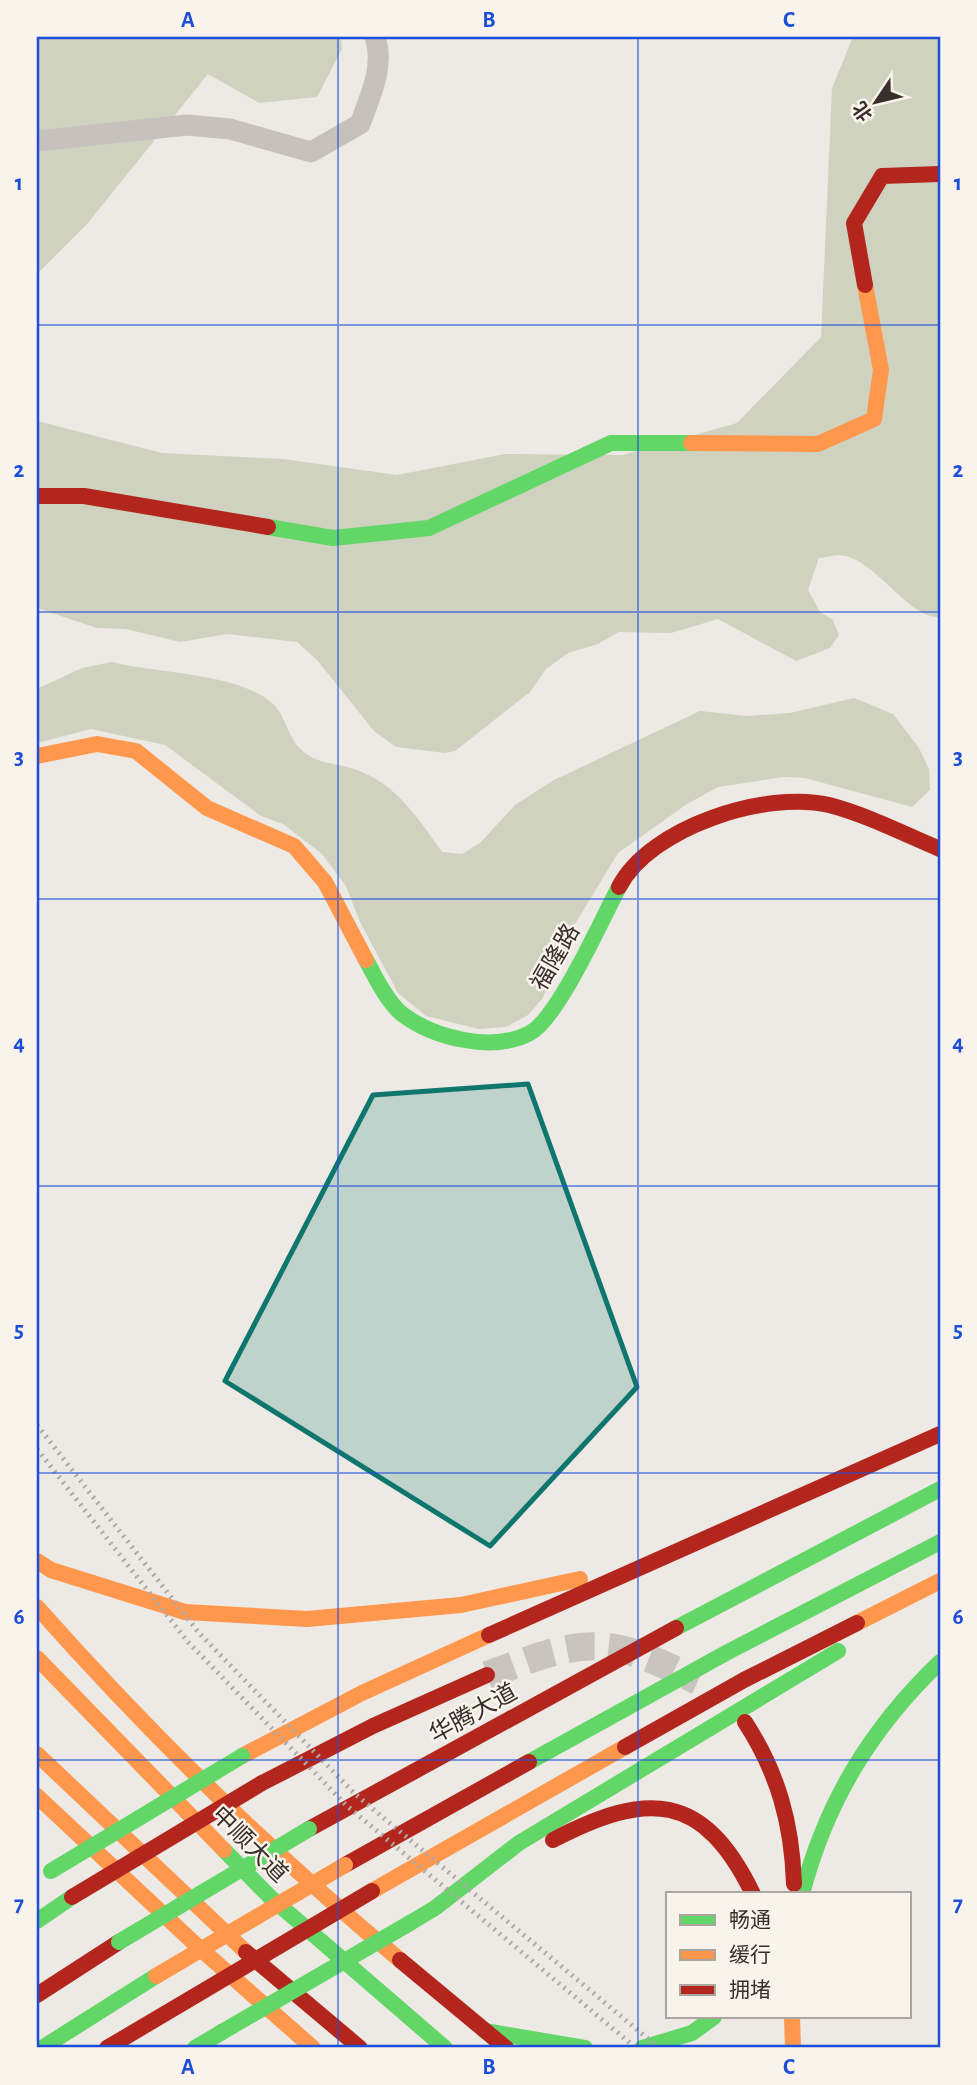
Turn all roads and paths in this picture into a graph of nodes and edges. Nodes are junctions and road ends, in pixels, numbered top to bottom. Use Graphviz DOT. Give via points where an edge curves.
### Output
graph roads {
  1 [pos="375,37"];
  2 [pos="37,141"];
  3 [pos="940,174"];
  4 [pos="37,496"];
  5 [pos="37,756"];
  6 [pos="940,849"];
  7 [pos="940,1434"];
  8 [pos="940,1489"];
  9 [pos="940,1542"];
  10 [pos="37,1561"];
  11 [pos="631,1569"];
  12 [pos="940,1581"];
  13 [pos="940,1590"];
  14 [pos="37,1607"];
  15 [pos="37,1658"];
  16 [pos="940,1662"];
  17 [pos="487,1675"];
  18 [pos="745,1721"];
  19 [pos="37,1754"];
  20 [pos="37,1796"];
  21 [pos="37,1880"];
  22 [pos="752,1892"];
  23 [pos="794,1892"];
  24 [pos="802,1892"];
  25 [pos="435,1908"];
  26 [pos="37,1921"];
  27 [pos="37,1995"];
  28 [pos="713,2018"];
  29 [pos="792,2018"];
  30 [pos="485,2031"];
  31 [pos="42,2048"];
  32 [pos="107,2048"];
  33 [pos="195,2048"];
  34 [pos="313,2048"];
  35 [pos="360,2048"];
  36 [pos="445,2048"];
  37 [pos="506,2048"];
  38 [pos="585,2048"];
  39 [pos="642,2048"];
  40 [pos="793,2048"];
  1 -- 2 [label="street" via="376,83 360,124 311,152 230,129 187,125"];
  3 -- 4 [label="main road" via="882,176 854,223 881,370 874,419 818,444 611,443 429,528 333,538 84,496"];
  5 -- 6 [label="main road, 福隆路" via="97,744 136,751 207,808 294,846 326,882 376,978 401,1013 446,1036 493,1043 531,1033 561,999 624,879 653,850 709,817 772,802 829,805"];
  7 -- 11 [label="main road"];
  8 -- 27 [label="main road, 华腾大道, bridge" via="309,1829"];
  9 -- 31 [label="main road, bridge" via="726,1653 345,1865"];
  10 -- 11 [label="main road" via="51,1570 185,1612 307,1619 461,1605"];
  11 -- 21 [label="main road, bridge" via="362,1693 242,1756"];
  12 -- 32 [label="main road, bridge" via="744,1680"];
  13 -- 25 [label="main road" via="528,1837"];
  14 -- 30 [label="main road" via="93,1670 303,1879"];
  15 -- 36 [label="main road, 中顺大道" via="270,1898"];
  16 -- 24 [label="main road" via="891,1713 854,1763 810,1854"];
  17 -- 26 [label="main road, bridge" via="262,1783"];
  18 -- 23 [label="main road" via="767,1752 783,1791 793,1850"];
  19 -- 35 [label="main road" via="217,1928"];
  20 -- 34 [label="main road"];
  22 -- 25 [label="main road" via="720,1840 688,1816 654,1806 608,1815 574,1829"];
  25 -- 33 [label="main road, bridge"];
  28 -- 39 [label="main road" via="692,2034"];
  29 -- 40 [label="main road"];
  30 -- 37 [label="main road"];
  30 -- 38 [label="main road"];
}
